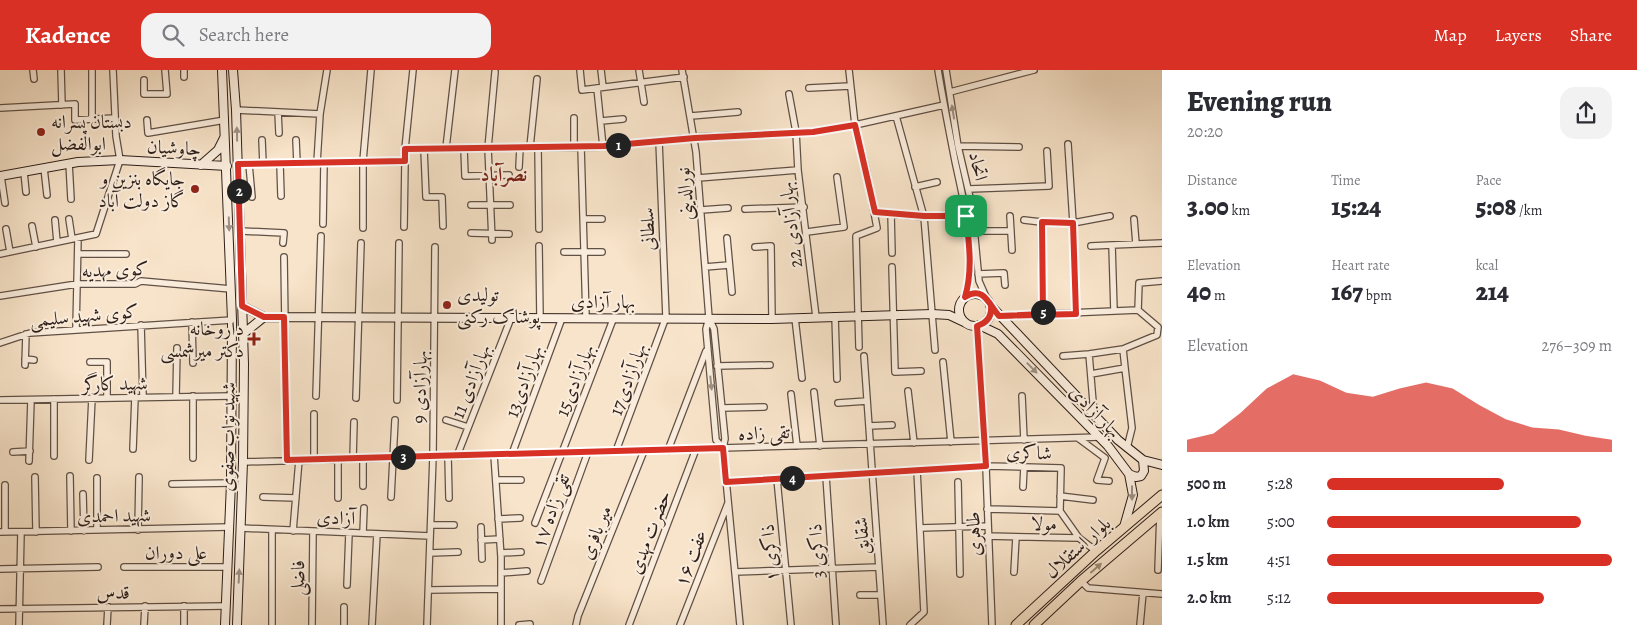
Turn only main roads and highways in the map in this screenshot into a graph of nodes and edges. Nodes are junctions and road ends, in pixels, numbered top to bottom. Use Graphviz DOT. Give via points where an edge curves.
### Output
graph roads {
  1 [pos="1162,495"];
  2 [pos="1161,512"];
  3 [pos="1040,601"];
  4 [pos="1049,611"];
  5 [pos="1016,625"];
  6 [pos="1034,625"];
  1 -- 3 [label="main road, بلوار استقلال"];
  4 -- 2 [label="main road, بلوار استقلال, one-way"];
  3 -- 4 [label="main road"];
  3 -- 5 [label="main road, بلوار استقلال"];
  4 -- 6 [label="main road, بلوار استقلال"];
}
